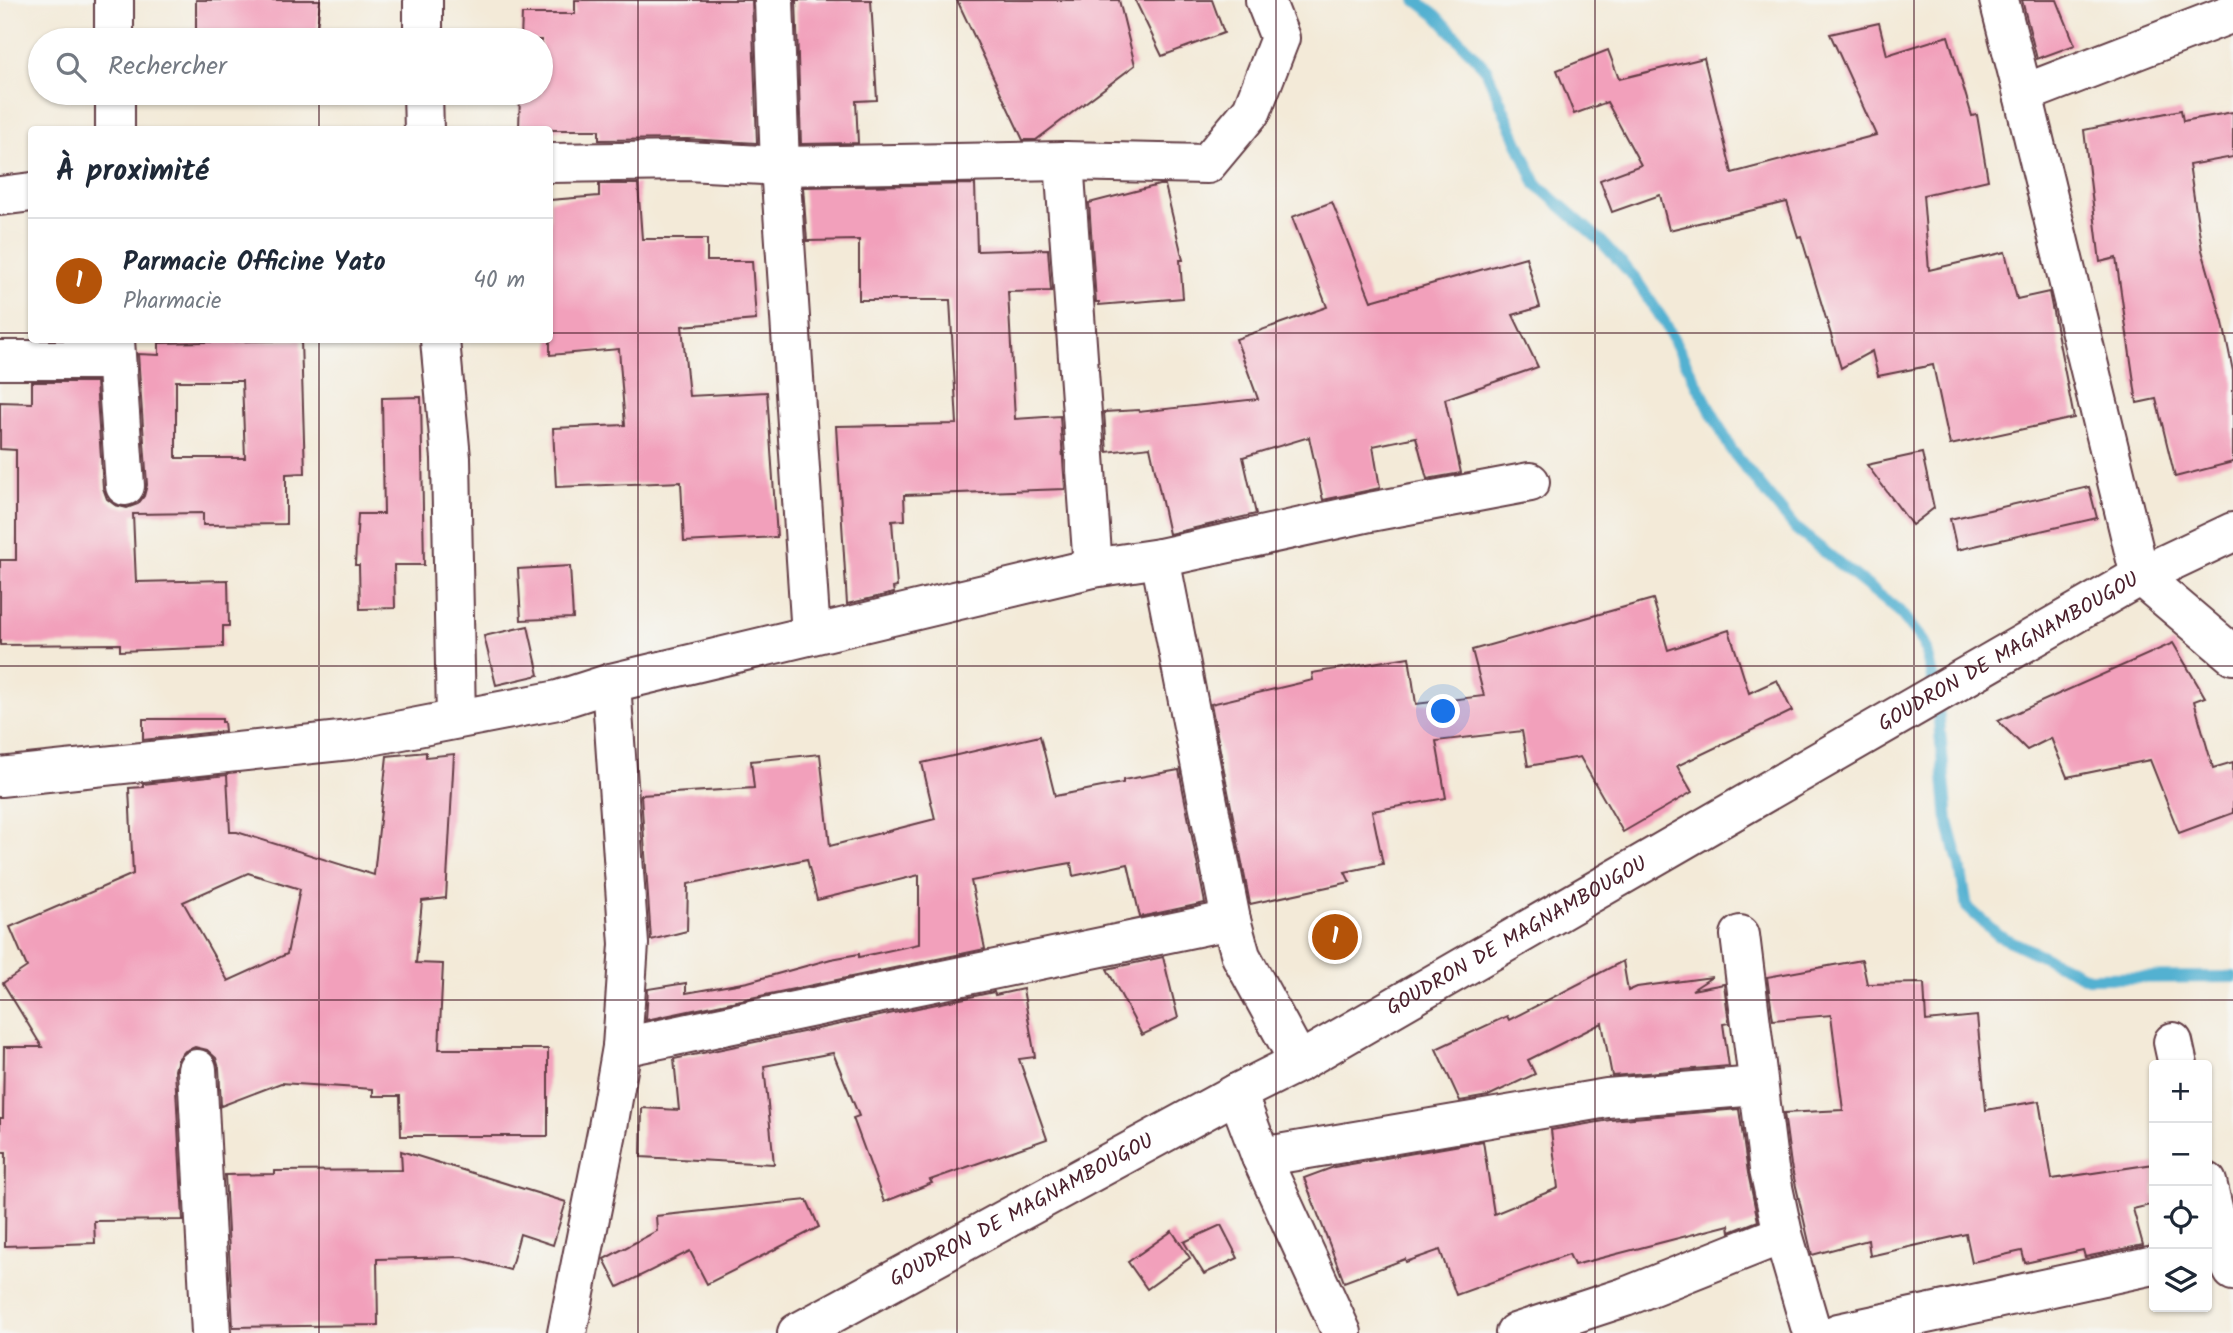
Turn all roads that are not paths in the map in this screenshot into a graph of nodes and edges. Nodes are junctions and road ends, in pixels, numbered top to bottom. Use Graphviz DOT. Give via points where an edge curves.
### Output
graph roads {
  1 [pos="114,0"];
  2 [pos="423,0"];
  3 [pos="774,0"];
  4 [pos="1265,0"];
  5 [pos="1999,0"];
  6 [pos="2233,13"];
  7 [pos="114,28"];
  8 [pos="423,28"];
  9 [pos="2023,94"];
  10 [pos="115,105"];
  11 [pos="424,105"];
  12 [pos="115,126"];
  13 [pos="424,126"];
  14 [pos="1063,161"];
  15 [pos="553,163"];
  16 [pos="780,166"];
  17 [pos="28,192"];
  18 [pos="0,196"];
  19 [pos="440,343"];
  20 [pos="115,350"];
  21 [pos="0,360"];
  22 [pos="1530,482"];
  23 [pos="125,486"];
  24 [pos="2233,532"];
  25 [pos="1160,558"];
  26 [pos="1093,568"];
  27 [pos="2140,576"];
  28 [pos="811,635"];
  29 [pos="2233,655"];
  30 [pos="611,683"];
  31 [pos="456,719"];
  32 [pos="0,777"];
  33 [pos="1231,920"];
  34 [pos="1740,935"];
  35 [pos="622,1047"];
  36 [pos="1299,1062"];
  37 [pos="197,1069"];
  38 [pos="1757,1086"];
  39 [pos="1237,1093"];
  40 [pos="1261,1157"];
  41 [pos="2208,1186"];
  42 [pos="1783,1234"];
  43 [pos="2221,1258"];
  44 [pos="2149,1266"];
  45 [pos="211,1333"];
  46 [pos="567,1333"];
  47 [pos="797,1333"];
  48 [pos="1342,1333"];
  49 [pos="1515,1333"];
  50 [pos="1812,1333"];
  51 [pos="1838,1333"];
  1 -- 7 [label="street"];
  2 -- 8 [label="street"];
  3 -- 16 [label="street"];
  4 -- 14 [label="street" via="1280,38 1252,110 1207,164"];
  5 -- 9 [label="street"];
  6 -- 9 [label="street"];
  9 -- 27 [label="street"];
  10 -- 12 [label="street"];
  11 -- 13 [label="street"];
  14 -- 16 [label="street"];
  14 -- 26 [label="street"];
  15 -- 16 [label="street" via="687,161"];
  16 -- 28 [label="street"];
  17 -- 18 [label="street"];
  19 -- 31 [label="street" via="452,458"];
  20 -- 21 [label="street"];
  20 -- 23 [label="street"];
  22 -- 25 [label="street"];
  24 -- 27 [label="street, GOUDRON DE MAGNAMBOUGOU"];
  25 -- 26 [label="street"];
  25 -- 33 [label="street"];
  26 -- 28 [label="street"];
  27 -- 29 [label="street"];
  27 -- 36 [label="street, GOUDRON DE MAGNAMBOUGOU"];
  28 -- 30 [label="street"];
  30 -- 31 [label="street" via="558,699"];
  30 -- 35 [label="street" via="629,944"];
  31 -- 32 [label="street" via="350,740"];
  33 -- 35 [label="street"];
  33 -- 36 [label="street" via="1241,956"];
  34 -- 38 [label="street"];
  35 -- 46 [label="street"];
  36 -- 39 [label="street, GOUDRON DE MAGNAMBOUGOU"];
  37 -- 45 [label="street"];
  38 -- 40 [label="street" via="1593,1100"];
  38 -- 42 [label="street"];
  39 -- 40 [label="street"];
  39 -- 47 [label="street, GOUDRON DE MAGNAMBOUGOU"];
  40 -- 48 [label="street"];
  41 -- 43 [label="street"];
  42 -- 49 [label="street" via="1625,1297"];
  42 -- 50 [label="street"];
  44 -- 51 [label="street"];
}
